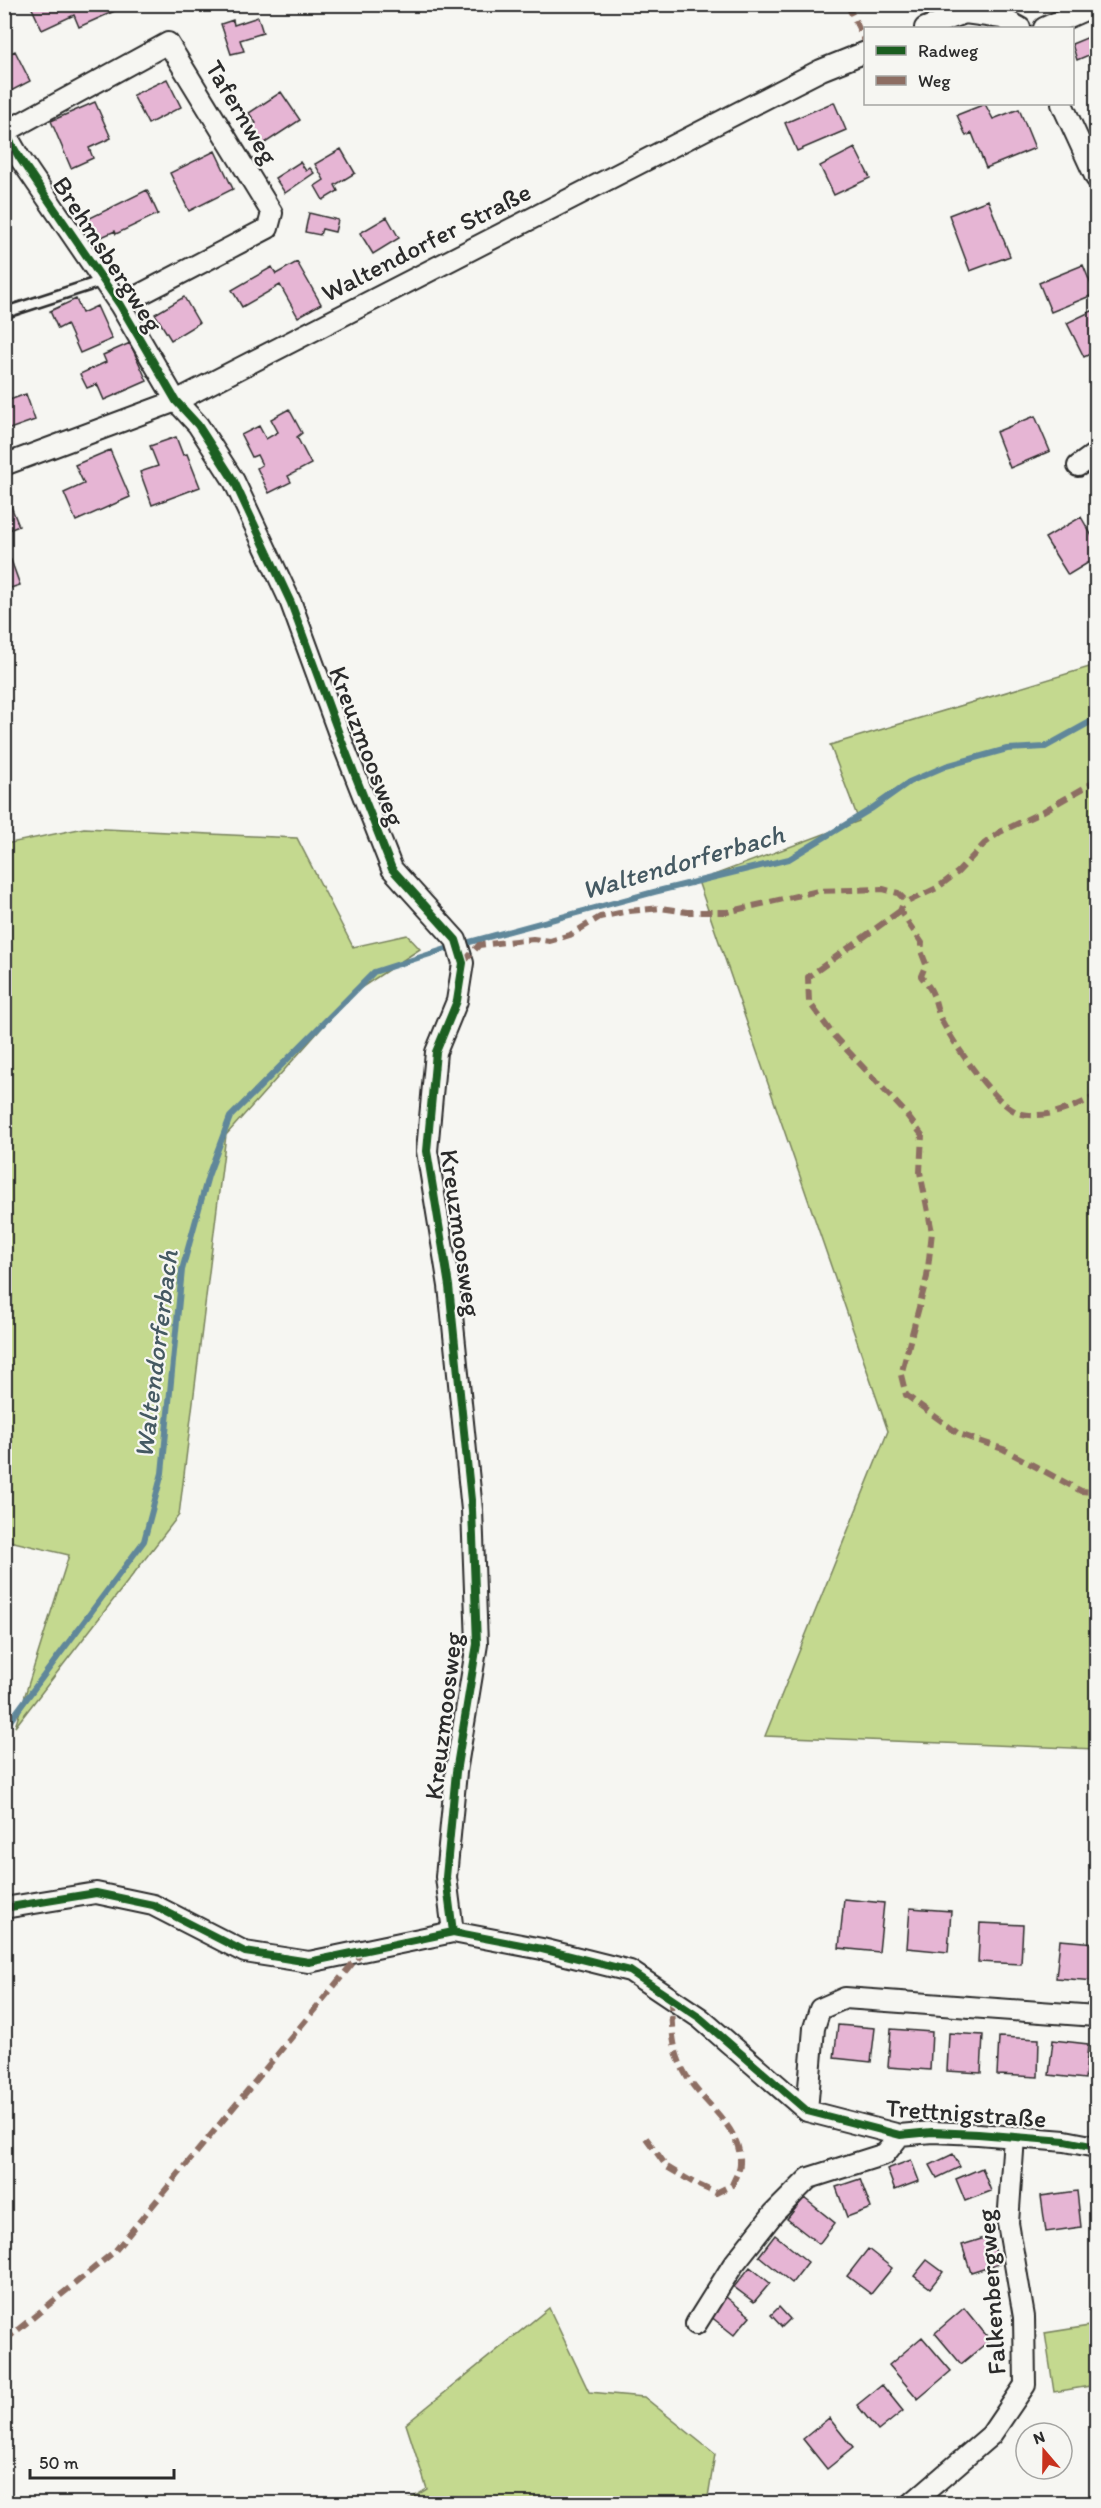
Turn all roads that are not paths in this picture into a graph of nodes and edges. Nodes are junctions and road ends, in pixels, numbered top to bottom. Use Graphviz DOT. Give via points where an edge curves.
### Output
graph roads {
  1 [pos="1096,4"];
  2 [pos="928,27"];
  3 [pos="1018,27"];
  4 [pos="1046,27"];
  5 [pos="864,53"];
  6 [pos="1062,105"];
  7 [pos="5,132"];
  8 [pos="1096,178"];
  9 [pos="102,281"];
  10 [pos="120,305"];
  11 [pos="4,313"];
  12 [pos="176,401"];
  13 [pos="1096,453"];
  14 [pos="4,465"];
  15 [pos="1078,466"];
  16 [pos="4,1908"];
  17 [pos="453,1932"];
  18 [pos="1096,2016"];
  19 [pos="807,2111"];
  20 [pos="900,2136"];
  21 [pos="1014,2137"];
  22 [pos="1096,2147"];
  23 [pos="696,2324"];
  24 [pos="911,2504"];
  1 -- 4 [label="street"];
  2 -- 3 [label="street" via="965,13 1002,18"];
  5 -- 12 [label="street, Waltendorfer Straße" via="820,70"];
  6 -- 8 [label="street"];
  7 -- 9 [label="street, Brehmsbergweg"];
  7 -- 10 [label="street, Tafernweg" via="168,43 272,213 268,228"];
  9 -- 10 [label="street, Brehmsbergweg"];
  9 -- 11 [label="lane"];
  10 -- 12 [label="street, Brehmsbergweg"];
  12 -- 14 [label="street, Waltendorfer Straße"];
  12 -- 17 [label="street, Kreuzmoosweg" via="198,426 234,481 291,603 392,869 456,940 463,963 457,1001 436,1052 427,1150 448,1286 469,1486 477,1644 456,1772 446,1876"];
  13 -- 15 [label="street"];
  16 -- 17 [label="street, Trettnigstraße" via="96,1893 153,1905 244,1952 309,1962"];
  17 -- 19 [label="street, Trettnigstraße" via="630,1971 700,2018"];
  18 -- 19 [label="street" via="845,1998 820,2009 814,2028"];
  19 -- 20 [label="street, Trettnigstraße"];
  20 -- 21 [label="street, Trettnigstraße" via="932,2132"];
  20 -- 23 [label="street, Trettnigstraße" via="885,2154 809,2178 800,2186 733,2265"];
  21 -- 22 [label="street, Trettnigstraße"];
  21 -- 24 [label="street, Falkenbergweg" via="1008,2223 1024,2316 1025,2385 991,2435"];
}
